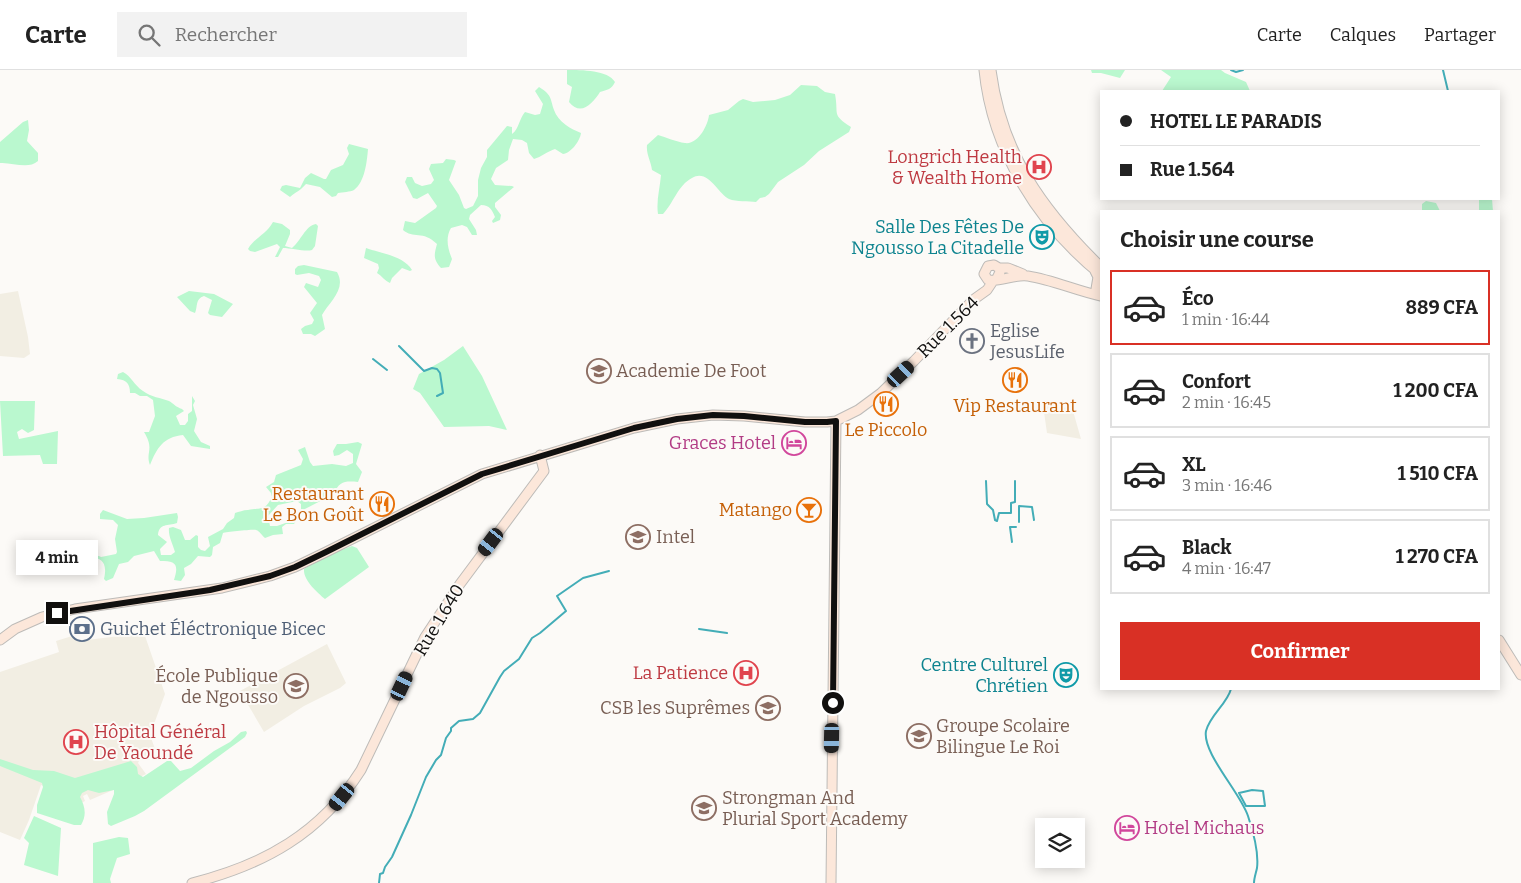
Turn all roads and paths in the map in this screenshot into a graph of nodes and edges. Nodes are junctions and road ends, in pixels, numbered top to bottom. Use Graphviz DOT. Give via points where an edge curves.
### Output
graph roads {
  1 [pos="984,70"];
  2 [pos="991,70"];
  3 [pos="1069,241"];
  4 [pos="999,268"];
  5 [pos="1099,271"];
  6 [pos="1028,276"];
  7 [pos="991,279"];
  8 [pos="1099,291"];
  9 [pos="836,421"];
  10 [pos="540,455"];
  11 [pos="0,640"];
  12 [pos="1500,642"];
  13 [pos="1521,675"];
  14 [pos="192,883"];
  15 [pos="830,883"];
  1 -- 3 [label="main road" via="993,116 1009,158 1047,222"];
  2 -- 3 [label="main road" via="1011,146"];
  3 -- 5 [label="main road"];
  4 -- 6 [label="main road"];
  4 -- 7 [label="main road, Rue 1.564" via="1000,272"];
  4 -- 7 [label="main road" via="994,265 984,270"];
  5 -- 8 [label="main road"];
  6 -- 7 [label="main road"];
  6 -- 8 [label="main road" via="1086,293"];
  7 -- 9 [label="main road, Rue 1.564" via="881,393"];
  9 -- 10 [label="main road, Rue 1.564" via="805,422 713,415 677,419"];
  9 -- 15 [label="main road"];
  10 -- 11 [label="main road, Rue 1.564" via="482,474 295,567 270,576 222,588 42,616"];
  10 -- 14 [label="main road, Rue 1.640" via="544,471 425,636 362,770 349,789 321,820 269,856"];
  12 -- 13 [label="main road"];
}
